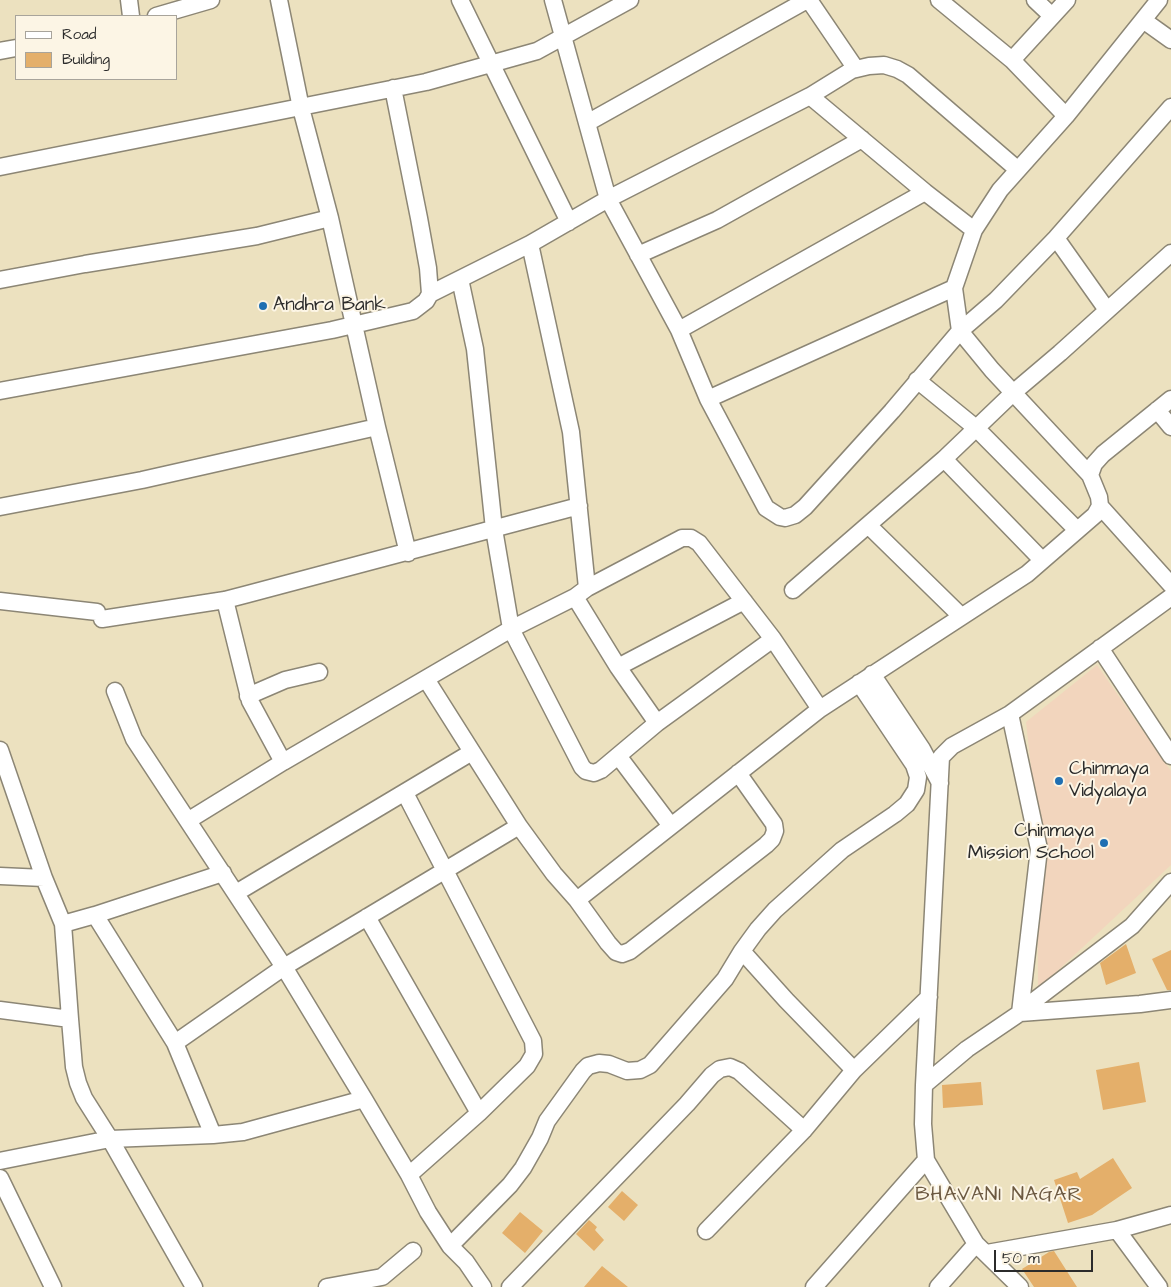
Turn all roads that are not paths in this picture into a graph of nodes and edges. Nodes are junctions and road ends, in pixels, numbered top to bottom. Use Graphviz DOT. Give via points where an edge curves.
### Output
graph roads {
  1 [pos="129,0"];
  2 [pos="211,0"];
  3 [pos="279,0"];
  4 [pos="460,0"];
  5 [pos="553,0"];
  6 [pos="630,0"];
  7 [pos="808,0"];
  8 [pos="939,0"];
  9 [pos="1035,0"];
  10 [pos="1066,0"];
  11 [pos="1159,0"];
  12 [pos="131,15"];
  13 [pos="159,15"];
  14 [pos="1052,16"];
  15 [pos="1143,20"];
  16 [pos="562,37"];
  17 [pos="1171,40"];
  18 [pos="15,48"];
  19 [pos="0,51"];
  20 [pos="1012,60"];
  21 [pos="491,64"];
  22 [pos="856,69"];
  23 [pos="394,88"];
  24 [pos="810,96"];
  25 [pos="1171,107"];
  26 [pos="301,108"];
  27 [pos="1066,116"];
  28 [pos="587,123"];
  29 [pos="862,139"];
  30 [pos="0,167"];
  31 [pos="1017,169"];
  32 [pos="925,192"];
  33 [pos="605,201"];
  34 [pos="330,218"];
  35 [pos="572,220"];
  36 [pos="974,230"];
  37 [pos="1056,238"];
  38 [pos="530,244"];
  39 [pos="1171,253"];
  40 [pos="638,255"];
  41 [pos="460,279"];
  42 [pos="0,280"];
  43 [pos="954,288"];
  44 [pos="430,294"];
  45 [pos="1108,310"];
  46 [pos="354,325"];
  47 [pos="679,330"];
  48 [pos="960,331"];
  49 [pos="917,380"];
  50 [pos="0,391"];
  51 [pos="1014,392"];
  52 [pos="708,400"];
  53 [pos="1171,400"];
  54 [pos="1157,410"];
  55 [pos="377,426"];
  56 [pos="1171,426"];
  57 [pos="976,428"];
  58 [pos="944,459"];
  59 [pos="1090,475"];
  60 [pos="579,506"];
  61 [pos="1100,506"];
  62 [pos="0,507"];
  63 [pos="868,525"];
  64 [pos="494,529"];
  65 [pos="1077,530"];
  66 [pos="408,553"];
  67 [pos="1042,560"];
  68 [pos="1171,585"];
  69 [pos="792,590"];
  70 [pos="581,593"];
  71 [pos="1171,597"];
  72 [pos="226,600"];
  73 [pos="0,601"];
  74 [pos="744,601"];
  75 [pos="961,616"];
  76 [pos="511,629"];
  77 [pos="773,640"];
  78 [pos="1100,648"];
  79 [pos="618,667"];
  80 [pos="319,672"];
  81 [pos="426,679"];
  82 [pos="865,679"];
  83 [pos="115,690"];
  84 [pos="248,696"];
  85 [pos="820,709"];
  86 [pos="1010,714"];
  87 [pos="657,723"];
  88 [pos="0,752"];
  89 [pos="472,752"];
  90 [pos="1171,756"];
  91 [pos="619,757"];
  92 [pos="283,762"];
  93 [pos="738,773"];
  94 [pos="940,783"];
  95 [pos="405,793"];
  96 [pos="189,820"];
  97 [pos="519,826"];
  98 [pos="671,826"];
  99 [pos="444,870"];
  100 [pos="223,873"];
  101 [pos="0,876"];
  102 [pos="44,878"];
  103 [pos="1171,882"];
  104 [pos="236,893"];
  105 [pos="577,900"];
  106 [pos="95,915"];
  107 [pos="367,917"];
  108 [pos="63,924"];
  109 [pos="742,951"];
  110 [pos="284,967"];
  111 [pos="929,997"];
  112 [pos="1171,1000"];
  113 [pos="0,1010"];
  114 [pos="1020,1013"];
  115 [pos="70,1019"];
  116 [pos="175,1043"];
  117 [pos="854,1070"];
  118 [pos="924,1085"];
  119 [pos="364,1099"];
  120 [pos="478,1113"];
  121 [pos="804,1130"];
  122 [pos="213,1135"];
  123 [pos="110,1139"];
  124 [pos="926,1160"];
  125 [pos="0,1161"];
  126 [pos="409,1175"];
  127 [pos="0,1178"];
  128 [pos="1171,1215"];
  129 [pos="1117,1230"];
  130 [pos="706,1231"];
  131 [pos="450,1246"];
  132 [pos="981,1249"];
  133 [pos="413,1251"];
  134 [pos="382,1282"];
  135 [pos="53,1287"];
  136 [pos="194,1287"];
  137 [pos="327,1287"];
  138 [pos="483,1287"];
  139 [pos="510,1287"];
  140 [pos="814,1287"];
  141 [pos="938,1287"];
  142 [pos="1020,1287"];
  143 [pos="1159,1287"];
  1 -- 12 [label="street"];
  2 -- 13 [label="street"];
  3 -- 26 [label="street"];
  4 -- 21 [label="street"];
  5 -- 16 [label="street"];
  6 -- 16 [label="street"];
  7 -- 22 [label="street"];
  7 -- 28 [label="street"];
  8 -- 20 [label="street"];
  9 -- 14 [label="street"];
  10 -- 14 [label="street"];
  11 -- 15 [label="street"];
  14 -- 20 [label="street"];
  15 -- 17 [label="street"];
  15 -- 27 [label="street"];
  16 -- 21 [label="street" via="537,51"];
  16 -- 28 [label="street"];
  18 -- 19 [label="street"];
  20 -- 27 [label="street"];
  21 -- 23 [label="street"];
  21 -- 35 [label="street"];
  22 -- 24 [label="street"];
  22 -- 31 [label="street" via="884,65 908,75"];
  23 -- 26 [label="street"];
  23 -- 44 [label="street" via="421,226"];
  24 -- 29 [label="street"];
  24 -- 33 [label="street"];
  25 -- 37 [label="street"];
  26 -- 30 [label="street"];
  26 -- 34 [label="street"];
  27 -- 31 [label="street"];
  28 -- 33 [label="street"];
  29 -- 32 [label="street"];
  29 -- 40 [label="street" via="717,220"];
  31 -- 36 [label="street"];
  32 -- 36 [label="street"];
  32 -- 47 [label="street"];
  33 -- 35 [label="street"];
  33 -- 40 [label="street"];
  34 -- 42 [label="street" via="257,236"];
  34 -- 46 [label="street"];
  35 -- 38 [label="street"];
  36 -- 43 [label="street"];
  37 -- 45 [label="street"];
  37 -- 48 [label="street" via="996,300"];
  38 -- 41 [label="street"];
  38 -- 60 [label="street" via="571,432"];
  39 -- 45 [label="street"];
  40 -- 47 [label="street"];
  41 -- 44 [label="street"];
  41 -- 64 [label="street" via="475,349"];
  43 -- 48 [label="street"];
  43 -- 52 [label="street"];
  44 -- 46 [label="street" via="413,311"];
  45 -- 51 [label="street"];
  46 -- 50 [label="street"];
  46 -- 55 [label="street"];
  47 -- 52 [label="street"];
  48 -- 49 [label="street"];
  48 -- 51 [label="street"];
  49 -- 52 [label="street" via="805,507 785,518 766,508"];
  49 -- 57 [label="street"];
  51 -- 57 [label="street"];
  51 -- 59 [label="street"];
  53 -- 54 [label="street"];
  54 -- 56 [label="street"];
  54 -- 59 [label="street" via="1103,454"];
  55 -- 62 [label="street" via="142,480"];
  55 -- 66 [label="street"];
  57 -- 58 [label="street"];
  57 -- 65 [label="street"];
  58 -- 63 [label="street"];
  58 -- 67 [label="street"];
  59 -- 61 [label="street"];
  60 -- 64 [label="street"];
  60 -- 70 [label="street"];
  61 -- 65 [label="street" via="1095,515"];
  61 -- 68 [label="street"];
  63 -- 69 [label="street"];
  63 -- 75 [label="street"];
  64 -- 66 [label="street"];
  64 -- 76 [label="street"];
  65 -- 67 [label="street"];
  66 -- 72 [label="street"];
  67 -- 75 [label="street" via="1027,574"];
  70 -- 74 [label="street" via="682,538 691,538 699,543"];
  70 -- 76 [label="street"];
  70 -- 79 [label="street"];
  71 -- 78 [label="street"];
  72 -- 73 [label="street" via="100,615"];
  72 -- 84 [label="street"];
  74 -- 77 [label="street"];
  74 -- 79 [label="street"];
  75 -- 82 [label="street"];
  76 -- 81 [label="street"];
  76 -- 91 [label="street" via="582,768 594,773"];
  77 -- 85 [label="street"];
  77 -- 87 [label="street"];
  78 -- 86 [label="street"];
  78 -- 90 [label="street"];
  79 -- 87 [label="street"];
  80 -- 84 [label="street" via="285,680"];
  81 -- 89 [label="street"];
  81 -- 92 [label="street"];
  82 -- 85 [label="street"];
  82 -- 94 [label="street" via="922,749"];
  82 -- 109 [label="street" via="914,765 918,777 916,790 907,804 842,850 775,910"];
  83 -- 96 [label="street" via="134,739"];
  84 -- 92 [label="street"];
  85 -- 93 [label="street"];
  86 -- 94 [label="street" via="946,751 941,757"];
  86 -- 114 [label="street" via="1039,849"];
  87 -- 91 [label="street"];
  88 -- 102 [label="street"];
  89 -- 95 [label="street"];
  89 -- 97 [label="street"];
  91 -- 98 [label="street"];
  92 -- 96 [label="street"];
  93 -- 98 [label="street"];
  93 -- 105 [label="street" via="774,824 772,839 766,845 622,954 608,943"];
  94 -- 111 [label="street"];
  95 -- 99 [label="street"];
  95 -- 104 [label="street"];
  96 -- 100 [label="street"];
  97 -- 99 [label="street"];
  97 -- 105 [label="street"];
  98 -- 105 [label="street"];
  99 -- 107 [label="street"];
  99 -- 120 [label="street" via="533,1041 534,1054 527,1066"];
  100 -- 104 [label="street"];
  100 -- 106 [label="street"];
  101 -- 102 [label="street"];
  102 -- 108 [label="street"];
  103 -- 114 [label="street" via="1132,926"];
  104 -- 110 [label="street"];
  106 -- 108 [label="street"];
  106 -- 116 [label="street"];
  107 -- 110 [label="street"];
  107 -- 120 [label="street"];
  108 -- 115 [label="street"];
  109 -- 117 [label="street"];
  109 -- 131 [label="street" via="725,979 650,1065 626,1071 599,1063 583,1071 547,1121 523,1168"];
  110 -- 116 [label="street"];
  110 -- 119 [label="street"];
  111 -- 117 [label="street"];
  111 -- 118 [label="street"];
  112 -- 114 [label="street"];
  113 -- 115 [label="street"];
  114 -- 118 [label="street" via="967,1049"];
  115 -- 123 [label="street" via="78,1083"];
  116 -- 122 [label="street"];
  117 -- 121 [label="street"];
  118 -- 124 [label="street"];
  119 -- 122 [label="street" via="269,1126"];
  119 -- 126 [label="street"];
  120 -- 126 [label="street"];
  121 -- 130 [label="street"];
  121 -- 139 [label="street" via="739,1070 730,1067 720,1069"];
  122 -- 123 [label="street"];
  123 -- 125 [label="street"];
  123 -- 136 [label="street"];
  124 -- 132 [label="street"];
  124 -- 140 [label="street"];
  126 -- 131 [label="street"];
  127 -- 135 [label="street"];
  128 -- 129 [label="street"];
  129 -- 132 [label="street"];
  129 -- 143 [label="street"];
  131 -- 138 [label="street"];
  132 -- 141 [label="street"];
  132 -- 142 [label="street"];
  133 -- 134 [label="street"];
  134 -- 137 [label="street"];
}
